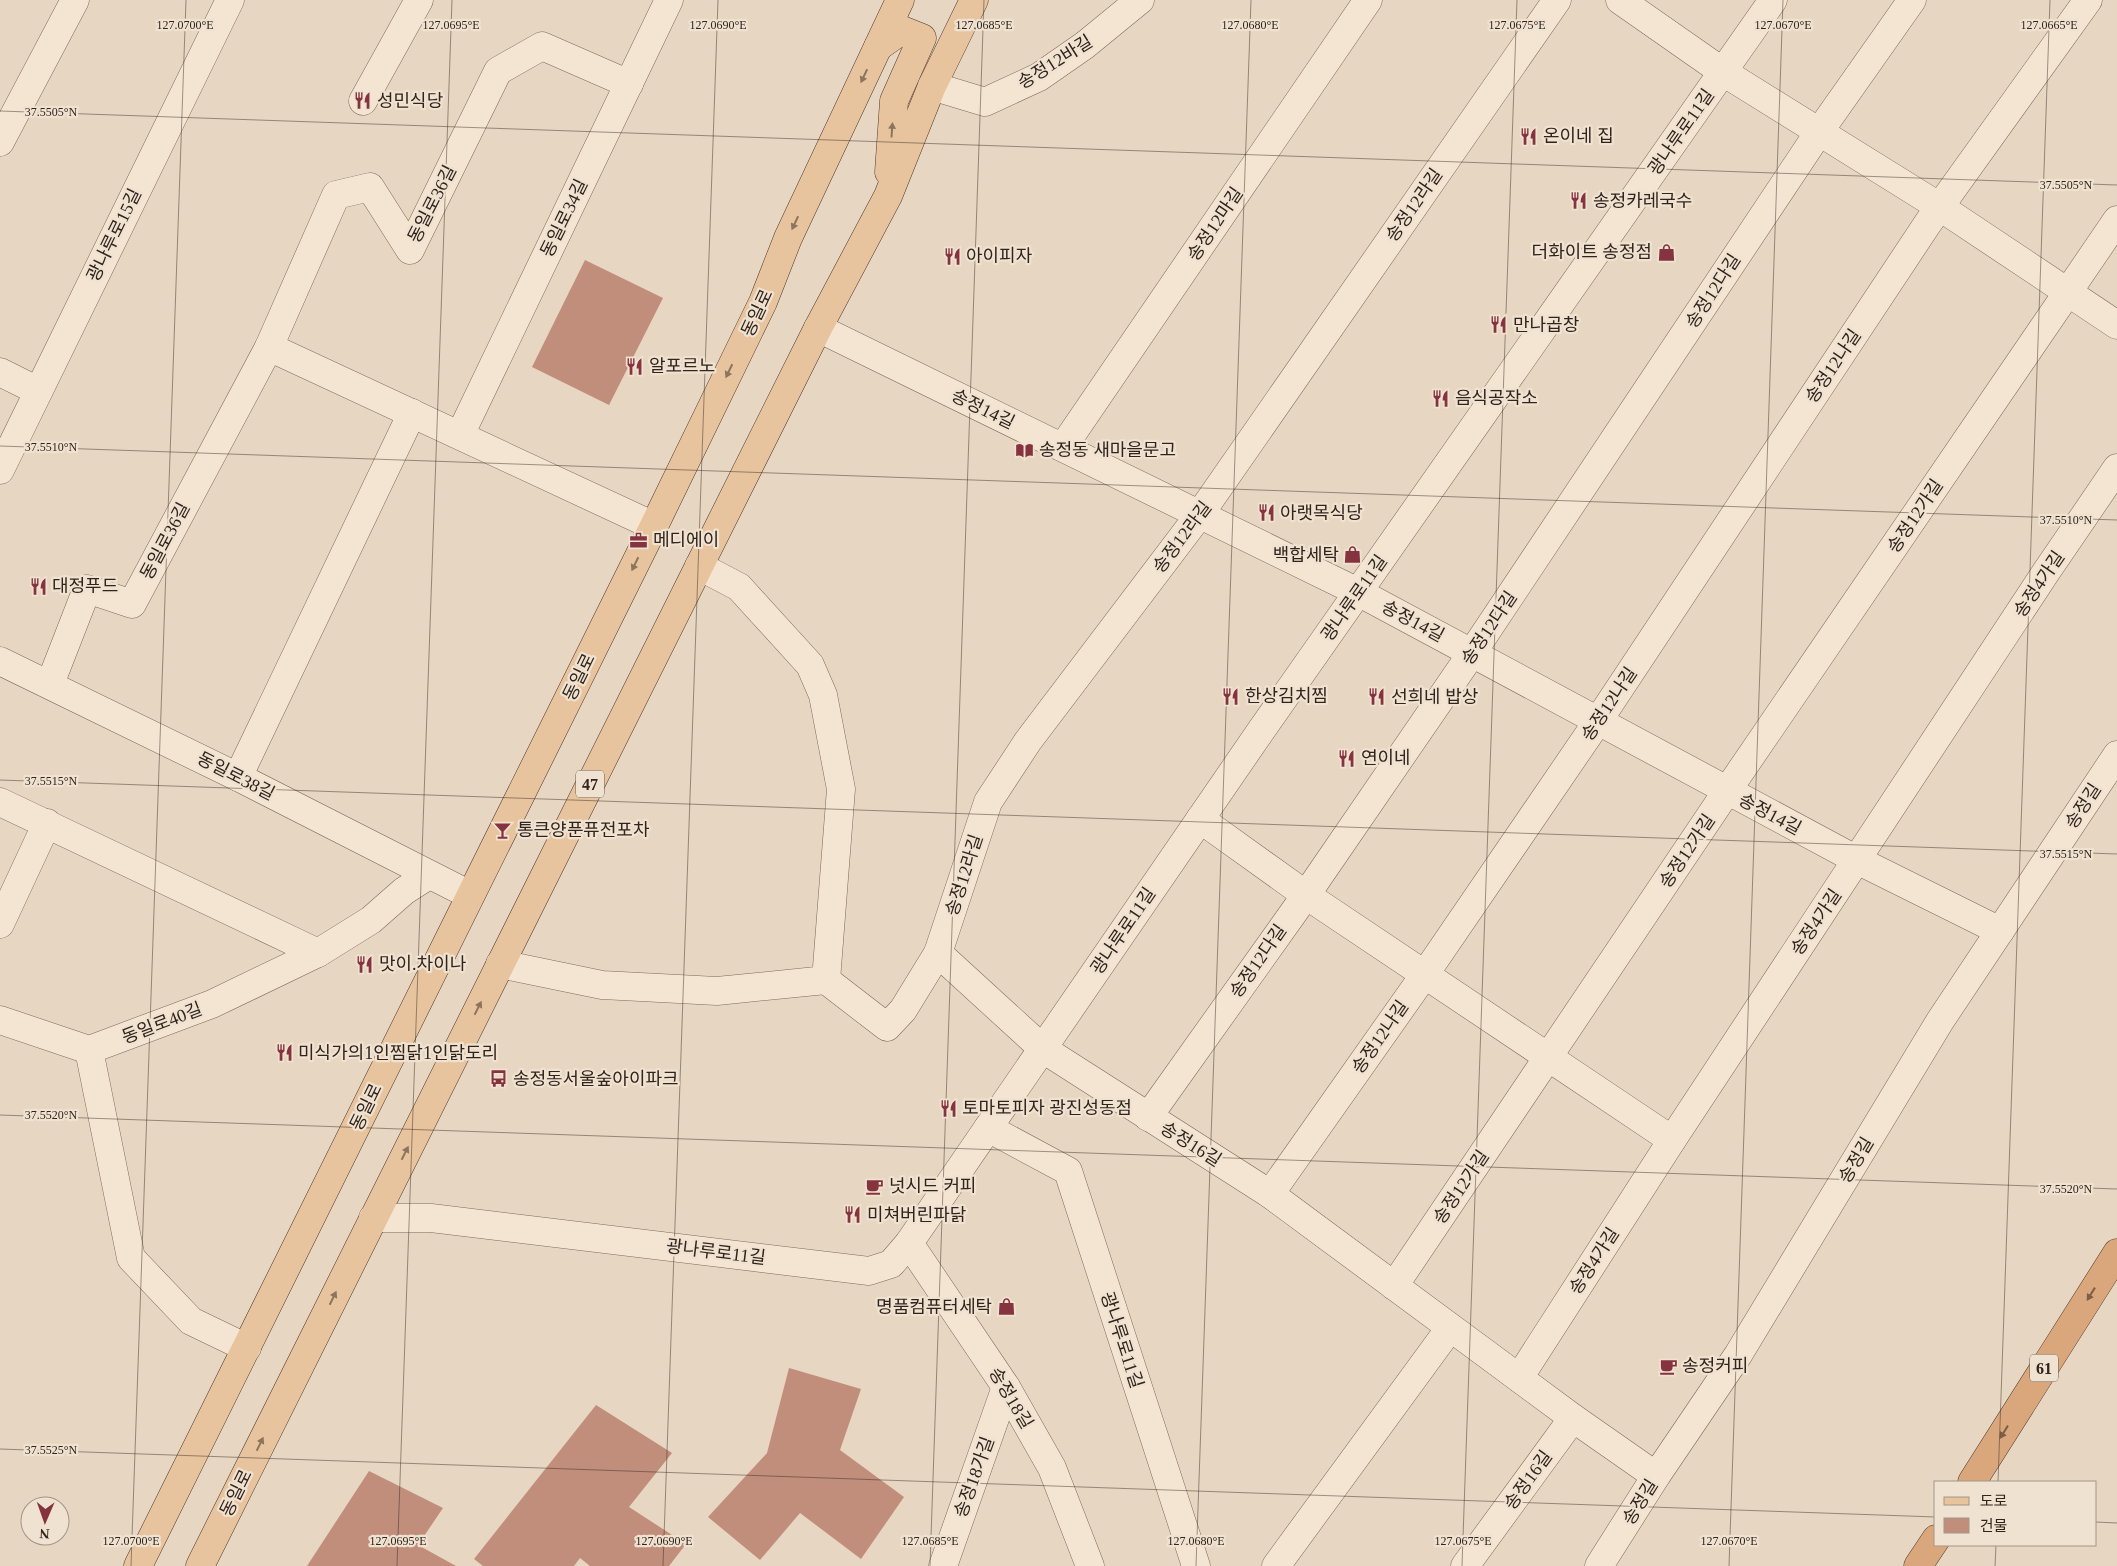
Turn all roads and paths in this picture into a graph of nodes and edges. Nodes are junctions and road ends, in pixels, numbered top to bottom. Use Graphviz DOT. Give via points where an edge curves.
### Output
graph roads {
  1 [pos="75,0"];
  2 [pos="230,0"];
  3 [pos="419,0"];
  4 [pos="669,0"];
  5 [pos="900,0"];
  6 [pos="974,0"];
  7 [pos="1140,0"];
  8 [pos="1368,0"];
  9 [pos="1557,0"];
  10 [pos="1620,0"];
  11 [pos="1773,0"];
  12 [pos="1912,0"];
  13 [pos="2088,0"];
  14 [pos="878,47"];
  15 [pos="1723,72"];
  16 [pos="629,84"];
  17 [pos="932,86"];
  18 [pos="362,101"];
  19 [pos="1819,132"];
  20 [pos="0,142"];
  21 [pos="888,196"];
  22 [pos="1940,207"];
  23 [pos="2117,220"];
  24 [pos="2067,293"];
  25 [pos="2117,325"];
  26 [pos="818,328"];
  27 [pos="269,347"];
  28 [pos="0,372"];
  29 [pos="38,391"];
  30 [pos="412,413"];
  31 [pos="460,435"];
  32 [pos="1062,447"];
  33 [pos="2117,468"];
  34 [pos="0,470"];
  35 [pos="1200,514"];
  36 [pos="654,526"];
  37 [pos="699,566"];
  38 [pos="1358,592"];
  39 [pos="1472,653"];
  40 [pos="0,661"];
  41 [pos="50,684"];
  42 [pos="1598,721"];
  43 [pos="2117,755"];
  44 [pos="238,776"];
  45 [pos="1727,791"];
  46 [pos="0,802"];
  47 [pos="1200,820"];
  48 [pos="46,823"];
  49 [pos="1857,860"];
  50 [pos="429,876"];
  51 [pos="470,895"];
  52 [pos="1306,895"];
  53 [pos="0,924"];
  54 [pos="2000,931"];
  55 [pos="318,952"];
  56 [pos="938,953"];
  57 [pos="500,964"];
  58 [pos="1425,974"];
  59 [pos="826,980"];
  60 [pos="0,1020"];
  61 [pos="1043,1049"];
  62 [pos="89,1050"];
  63 [pos="1548,1058"];
  64 [pos="1148,1117"];
  65 [pos="988,1128"];
  66 [pos="1672,1140"];
  67 [pos="1270,1194"];
  68 [pos="372,1218"];
  69 [pos="909,1243"];
  70 [pos="2117,1253"];
  71 [pos="1394,1286"];
  72 [pos="1450,1328"];
  73 [pos="247,1348"];
  74 [pos="1519,1378"];
  75 [pos="1006,1387"];
  76 [pos="1573,1418"];
  77 [pos="1656,1476"];
  78 [pos="1973,1481"];
  79 [pos="1934,1542"];
  80 [pos="138,1566"];
  81 [pos="200,1566"];
  82 [pos="943,1566"];
  83 [pos="1090,1566"];
  84 [pos="1196,1566"];
  85 [pos="1276,1566"];
  86 [pos="1465,1566"];
  87 [pos="1599,1566"];
  88 [pos="1918,1566"];
  1 -- 20 [label="street"];
  2 -- 29 [label="street, 광나루로15길"];
  3 -- 18 [label="street"];
  4 -- 16 [label="street, 동일로34길"];
  5 -- 14 [label="main road, 동일로"];
  6 -- 17 [label="main road, 동일로 / 47"];
  7 -- 17 [label="street, 송정12바길" via="1084,46 1039,77 985,102"];
  8 -- 32 [label="street, 송정12마길"];
  9 -- 35 [label="street, 송정12라길"];
  10 -- 15 [label="street, 광나루로11길"];
  11 -- 15 [label="street, 광나루로11길"];
  12 -- 19 [label="street, 송정12다길"];
  13 -- 22 [label="street, 송정12나길"];
  21 -- 14 [label="main road, one-way" via="894,101 922,38 902,30"];
  14 -- 36 [label="main road, 동일로, one-way" via="788,238 763,302"];
  15 -- 19 [label="street, 광나루로11길"];
  15 -- 38 [label="street, 광나루로11길"];
  16 -- 27 [label="street, 동일로36길" via="542,46 498,70 410,250 370,187 336,195"];
  16 -- 31 [label="street, 동일로34길"];
  17 -- 21 [label="main road, 동일로 / 47"];
  19 -- 22 [label="street"];
  19 -- 39 [label="street, 송정12다길"];
  21 -- 26 [label="main road, 동일로 / 47"];
  22 -- 24 [label="street"];
  22 -- 42 [label="street, 송정12나길"];
  23 -- 24 [label="street, 송정12가길"];
  24 -- 25 [label="street"];
  24 -- 45 [label="street, 송정12가길"];
  26 -- 32 [label="street, 송정14길"];
  26 -- 37 [label="main road, 동일로 / 47"];
  27 -- 30 [label="street"];
  27 -- 41 [label="street, 동일로36길" via="132,604 87,589"];
  28 -- 29 [label="street"];
  29 -- 34 [label="street, 광나루로15길"];
  30 -- 31 [label="street"];
  30 -- 44 [label="street"];
  31 -- 36 [label="street"];
  32 -- 35 [label="street, 송정14길"];
  33 -- 49 [label="street, 송정4가길"];
  35 -- 38 [label="street, 송정14길"];
  35 -- 56 [label="street, 송정12라길" via="1028,741 988,802"];
  36 -- 51 [label="main road, 동일로, one-way"];
  37 -- 57 [label="main road, 동일로 / 47"];
  37 -- 59 [label="street" via="739,587 810,665 823,695 841,789"];
  38 -- 39 [label="street, 송정14길"];
  38 -- 47 [label="street, 광나루로11길"];
  39 -- 42 [label="street, 송정14길"];
  39 -- 52 [label="street, 송정12다길"];
  40 -- 41 [label="street, 동일로38길"];
  41 -- 44 [label="street, 동일로38길"];
  42 -- 45 [label="street, 송정14길"];
  42 -- 58 [label="street, 송정12나길"];
  43 -- 54 [label="street, 송정길"];
  44 -- 50 [label="street, 동일로38길"];
  45 -- 49 [label="street, 송정14길"];
  45 -- 63 [label="street, 송정12가길"];
  46 -- 48 [label="street"];
  47 -- 52 [label="street"];
  47 -- 61 [label="street, 광나루로11길"];
  48 -- 53 [label="street"];
  48 -- 55 [label="street"];
  49 -- 54 [label="street, 송정14길"];
  49 -- 66 [label="street, 송정4가길"];
  50 -- 51 [label="street, 동일로38길"];
  50 -- 55 [label="street, 동일로40길" via="404,891 371,920"];
  51 -- 73 [label="main road, 동일로"];
  52 -- 58 [label="street"];
  52 -- 64 [label="street, 송정12다길"];
  54 -- 77 [label="street, 송정길" via="1940,1021 1738,1355"];
  55 -- 62 [label="street, 동일로40길" via="212,1004"];
  56 -- 59 [label="street, 송정12라길" via="903,1010 887,1027"];
  56 -- 61 [label="street, 송정16길"];
  57 -- 59 [label="street" via="602,985 716,990"];
  68 -- 57 [label="main road, 동일로 / 47, one-way"];
  58 -- 63 [label="street"];
  58 -- 67 [label="street, 송정12나길"];
  60 -- 62 [label="street"];
  61 -- 64 [label="street, 송정16길"];
  61 -- 65 [label="street, 광나루로11길"];
  62 -- 73 [label="street" via="131,1258 191,1321"];
  63 -- 66 [label="street"];
  63 -- 71 [label="street, 송정12가길"];
  64 -- 67 [label="street, 송정16길"];
  65 -- 69 [label="street, 광나루로11길"];
  65 -- 84 [label="street, 광나루로11길" via="1068,1171"];
  66 -- 74 [label="street, 송정4가길"];
  67 -- 71 [label="street, 송정16길"];
  68 -- 69 [label="street, 광나루로11길" via="431,1218 869,1271 891,1264"];
  81 -- 68 [label="main road, 동일로 / 47, one-way"];
  69 -- 75 [label="street, 송정18길"];
  70 -- 78 [label="highway, 61, one-way"];
  71 -- 72 [label="street, 송정16길"];
  72 -- 74 [label="street, 송정16길"];
  72 -- 85 [label="street"];
  73 -- 80 [label="main road, 동일로"];
  74 -- 76 [label="street, 송정16길"];
  75 -- 82 [label="street, 송정18가길"];
  75 -- 83 [label="street, 송정18길" via="1052,1468"];
  76 -- 77 [label="street, 송정16길"];
  76 -- 86 [label="street, 송정16길"];
  77 -- 87 [label="street, 송정길"];
  79 -- 88 [label="highway"];
}
